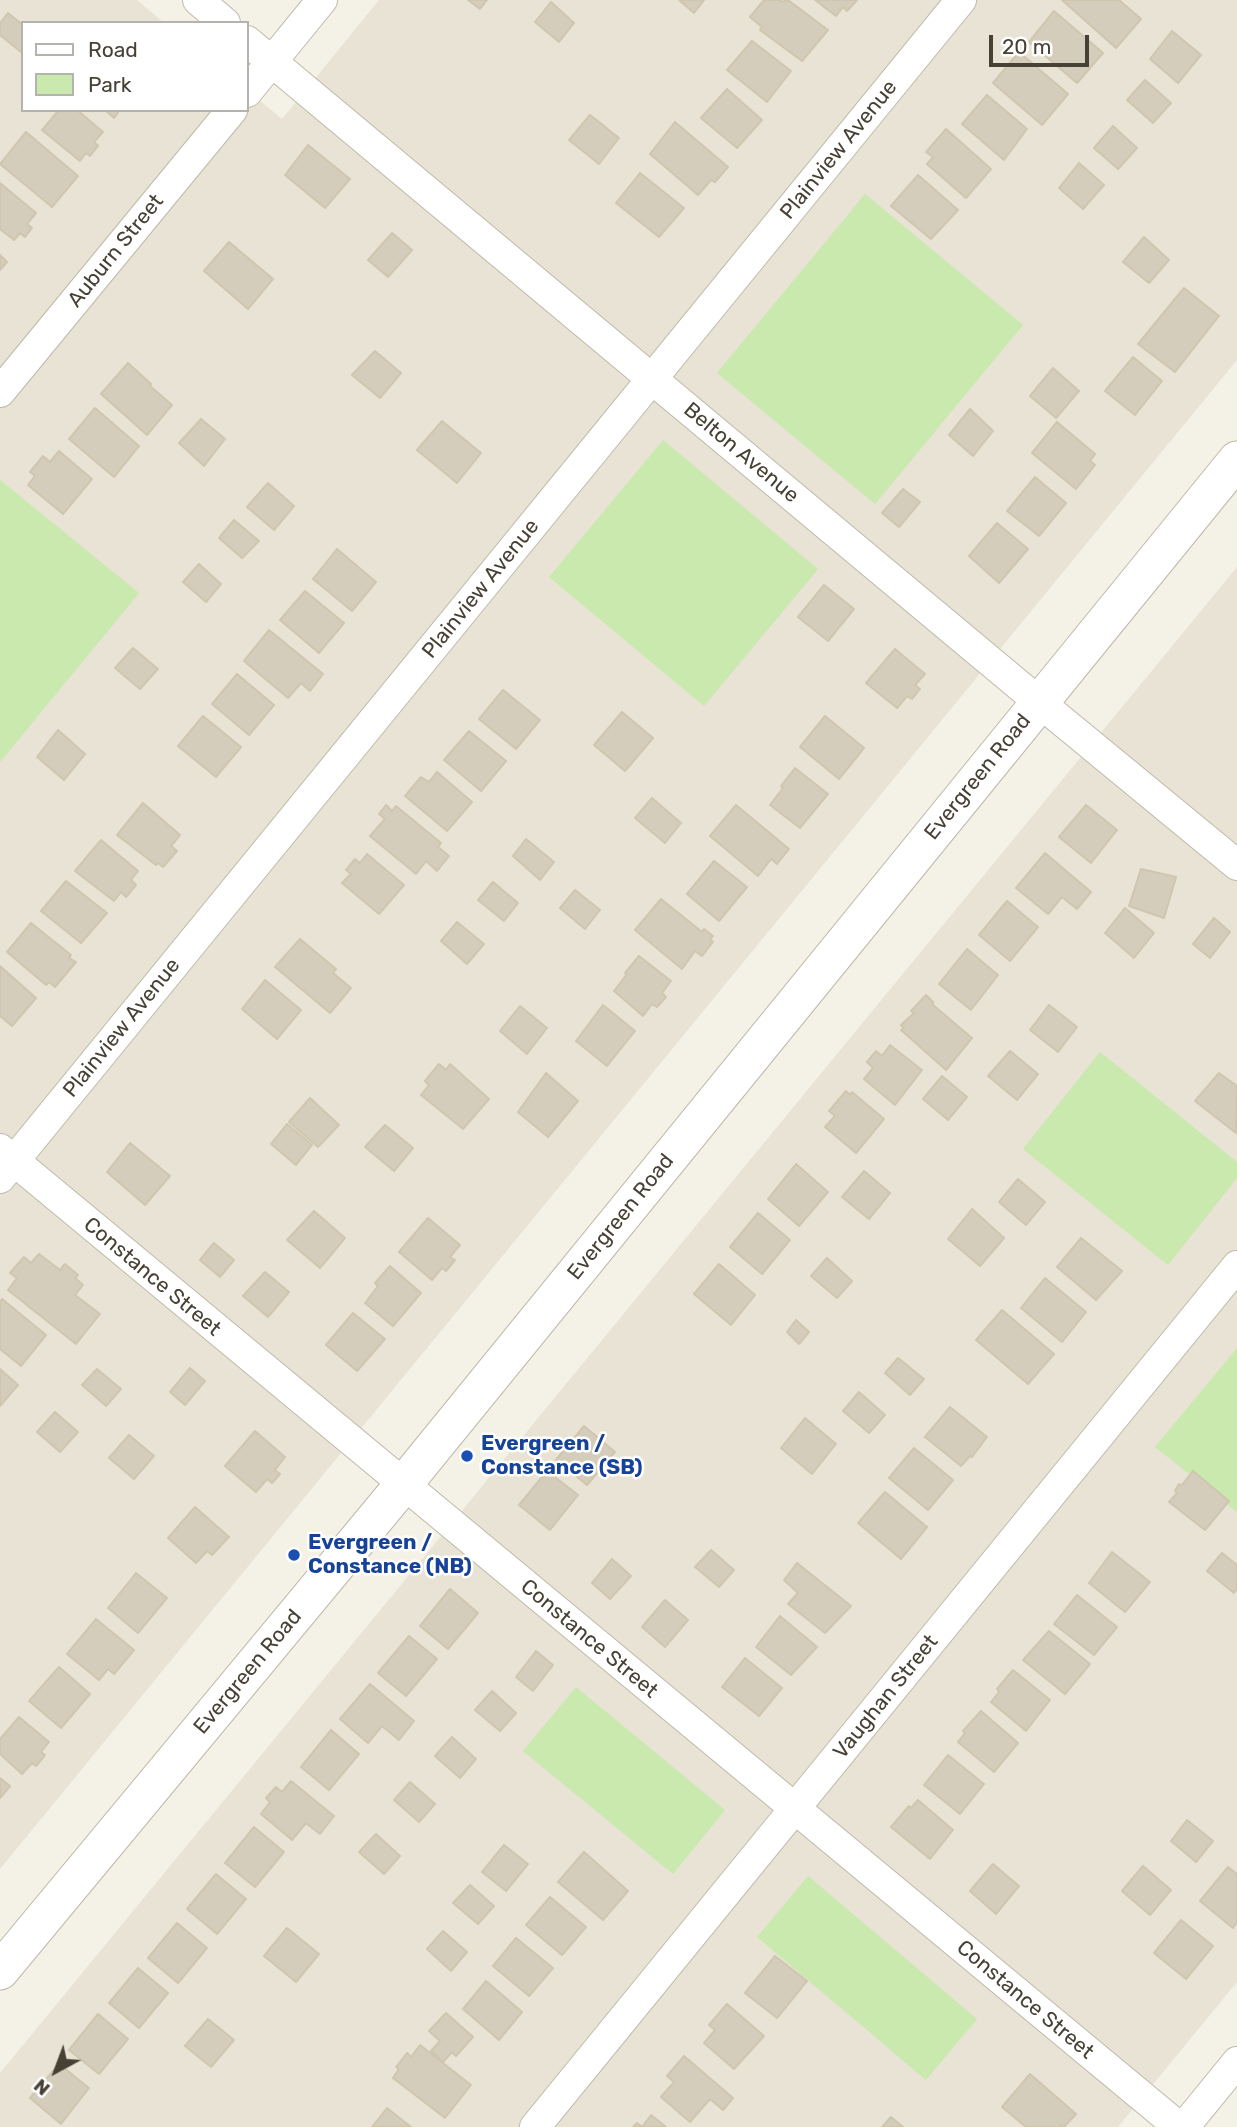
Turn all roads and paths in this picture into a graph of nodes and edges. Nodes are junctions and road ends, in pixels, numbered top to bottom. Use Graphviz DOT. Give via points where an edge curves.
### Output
graph roads {
  1 [pos="198,0"];
  2 [pos="322,0"];
  3 [pos="961,0"];
  4 [pos="223,21"];
  5 [pos="248,42"];
  6 [pos="272,61"];
  7 [pos="248,91"];
  8 [pos="230,112"];
  9 [pos="652,379"];
  10 [pos="0,392"];
  11 [pos="1237,460"];
  12 [pos="1039,702"];
  13 [pos="1237,865"];
  14 [pos="5,1163"];
  15 [pos="1237,1266"];
  16 [pos="403,1485"];
  17 [pos="794,1809"];
  18 [pos="0,1971"];
  19 [pos="1237,2062"];
  20 [pos="535,2127"];
  21 [pos="1181,2127"];
  1 -- 4 [label="street"];
  2 -- 6 [label="street"];
  3 -- 9 [label="street, Plainview Avenue"];
  5 -- 6 [label="street, Belton Avenue"];
  6 -- 7 [label="street"];
  6 -- 9 [label="street, Belton Avenue"];
  8 -- 10 [label="street, Auburn Street"];
  9 -- 12 [label="street, Belton Avenue"];
  9 -- 14 [label="street, Plainview Avenue"];
  11 -- 12 [label="street, Evergreen Road"];
  12 -- 13 [label="street, Belton Avenue"];
  12 -- 16 [label="street, Evergreen Road"];
  14 -- 16 [label="street, Constance Street"];
  15 -- 17 [label="street, Vaughan Street"];
  16 -- 17 [label="street, Constance Street"];
  16 -- 18 [label="street, Evergreen Road"];
  17 -- 20 [label="street, Vaughan Street"];
  17 -- 21 [label="street, Constance Street"];
  19 -- 21 [label="street"];
}
